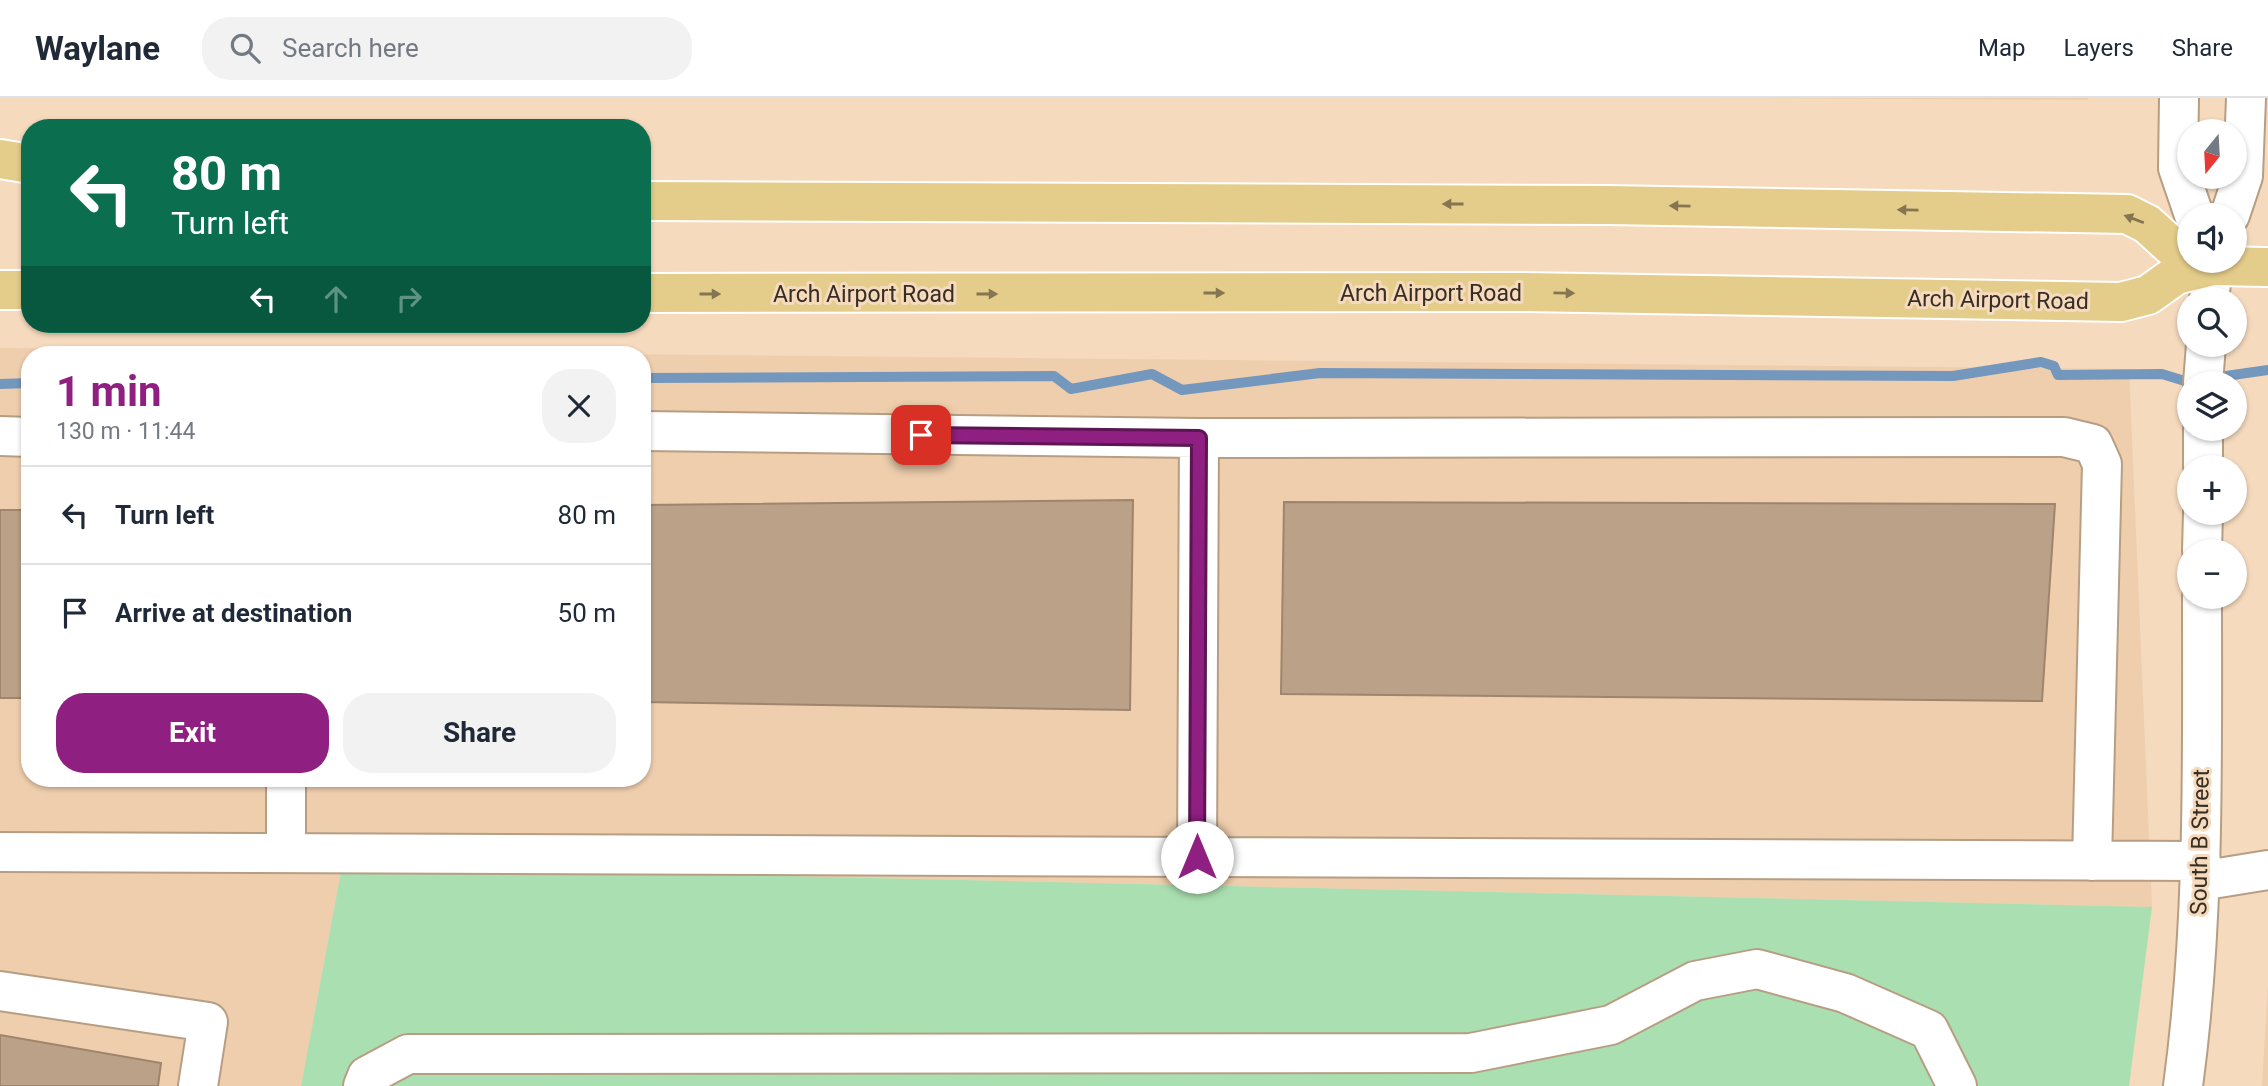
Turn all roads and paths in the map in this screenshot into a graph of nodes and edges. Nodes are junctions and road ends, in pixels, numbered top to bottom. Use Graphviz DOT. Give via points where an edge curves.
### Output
graph roads {
  1 [pos="2179,98"];
  2 [pos="2246,98"];
  3 [pos="0,159"];
  4 [pos="21,162"];
  5 [pos="0,187"];
  6 [pos="21,187"];
  7 [pos="651,201"];
  8 [pos="2190,203"];
  9 [pos="2234,203"];
  10 [pos="2177,251"];
  11 [pos="2247,267"];
  12 [pos="2268,267"];
  13 [pos="2184,273"];
  14 [pos="0,290"];
  15 [pos="21,290"];
  16 [pos="651,293"];
  17 [pos="651,431"];
  18 [pos="0,436"];
  19 [pos="21,437"];
  20 [pos="1199,438"];
  21 [pos="2202,609"];
  22 [pos="286,787"];
  23 [pos="0,852"];
  24 [pos="286,853"];
  25 [pos="1197,857"];
  26 [pos="2092,861"];
  27 [pos="2268,870"];
  28 [pos="2201,871"];
  29 [pos="0,991"];
  30 [pos="198,1086"];
  31 [pos="363,1086"];
  32 [pos="1957,1086"];
  33 [pos="2182,1086"];
  1 -- 8 [label="street" via="2178,168"];
  2 -- 9 [label="street" via="2244,176"];
  3 -- 4 [label="main road"];
  5 -- 6 [label="main road"];
  10 -- 7 [label="main road, one-way" via="2147,224 2127,214 1607,205"];
  11 -- 12 [label="main road, Arch Airport Road"];
  16 -- 13 [label="main road, Arch Airport Road, one-way" via="1524,292 2121,302 2148,296"];
  14 -- 15 [label="main road"];
  17 -- 20 [label="street"];
  18 -- 19 [label="street"];
  20 -- 25 [label="street"];
  20 -- 26 [label="street" via="2064,437 2093,444 2102,464"];
  21 -- 28 [label="street, South B Street"];
  22 -- 24 [label="street"];
  23 -- 24 [label="street"];
  24 -- 25 [label="street"];
  25 -- 26 [label="street"];
  26 -- 28 [label="street"];
  27 -- 28 [label="street"];
  28 -- 33 [label="street, South B Street" via="2192,1016"];
  29 -- 30 [label="street" via="208,1022"];
  31 -- 32 [label="street" via="367,1076 408,1054 1471,1053 1611,1025 1695,981 1757,969 1844,993 1929,1030"];
}
